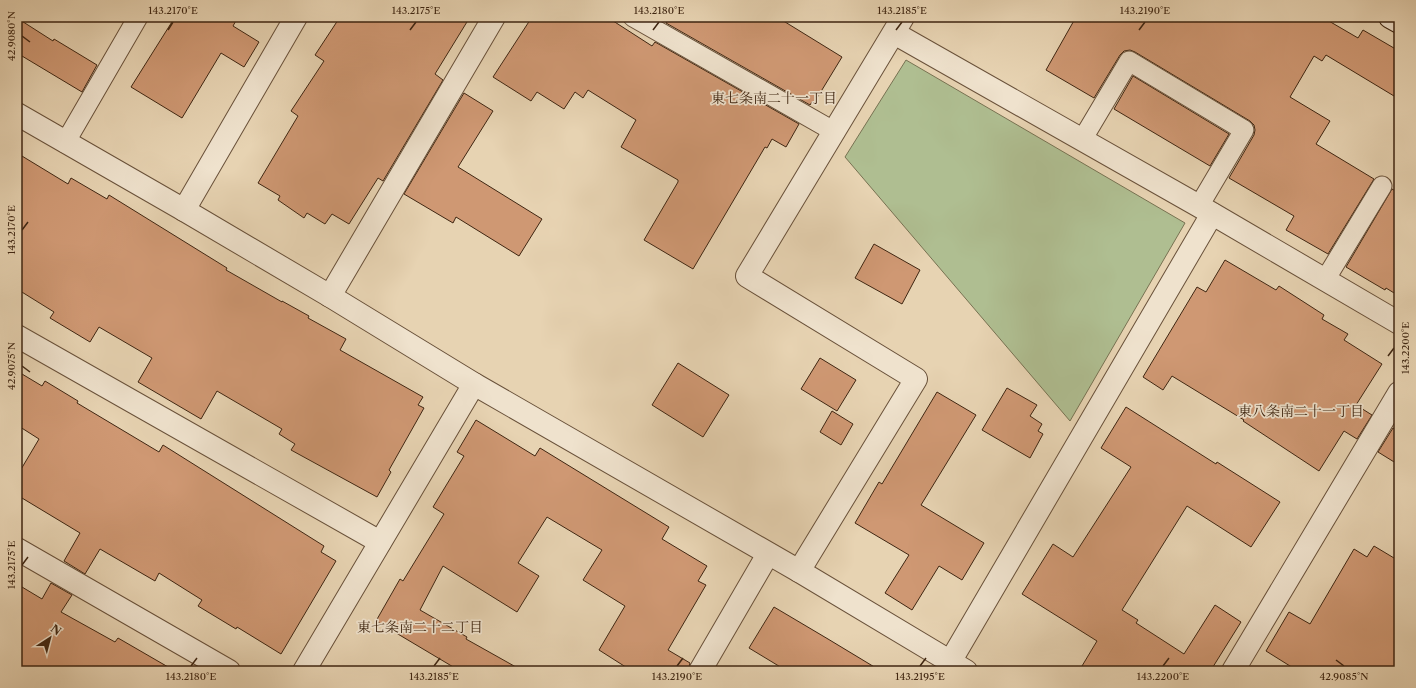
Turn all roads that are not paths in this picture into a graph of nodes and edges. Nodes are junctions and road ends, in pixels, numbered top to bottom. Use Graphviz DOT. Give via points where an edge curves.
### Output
graph roads {
  1 [pos="138,17"];
  2 [pos="296,17"];
  3 [pos="494,17"];
  4 [pos="633,17"];
  5 [pos="1390,17"];
  6 [pos="1399,22"];
  7 [pos="898,25"];
  8 [pos="17,114"];
  9 [pos="835,132"];
  10 [pos="1082,140"];
  11 [pos="65,143"];
  12 [pos="1382,186"];
  13 [pos="184,210"];
  14 [pos="1206,210"];
  15 [pos="1325,280"];
  16 [pos="330,296"];
  17 [pos="1399,323"];
  18 [pos="17,336"];
  19 [pos="474,384"];
  20 [pos="1399,393"];
  21 [pos="380,542"];
  22 [pos="17,549"];
  23 [pos="768,554"];
  24 [pos="798,571"];
  25 [pos="958,666"];
  26 [pos="230,671"];
  27 [pos="304,671"];
  28 [pos="700,671"];
  29 [pos="1232,671"];
  1 -- 11 [label="lane"];
  2 -- 13 [label="street"];
  3 -- 16 [label="street"];
  4 -- 9 [label="lane"];
  5 -- 6 [label="street"];
  7 -- 9 [label="street"];
  7 -- 10 [label="street"];
  8 -- 11 [label="street"];
  9 -- 24 [label="street" via="748,276 916,379"];
  10 -- 14 [label="street"];
  10 -- 14 [label="lane" via="1129,61 1244,130"];
  11 -- 13 [label="street"];
  12 -- 15 [label="lane"];
  13 -- 16 [label="street"];
  14 -- 15 [label="street"];
  14 -- 25 [label="street"];
  15 -- 17 [label="street"];
  16 -- 19 [label="street"];
  18 -- 21 [label="street"];
  19 -- 21 [label="street"];
  19 -- 23 [label="street"];
  20 -- 29 [label="street"];
  21 -- 27 [label="street"];
  22 -- 26 [label="street"];
  23 -- 24 [label="street"];
  23 -- 28 [label="street"];
  24 -- 25 [label="street"];
}
